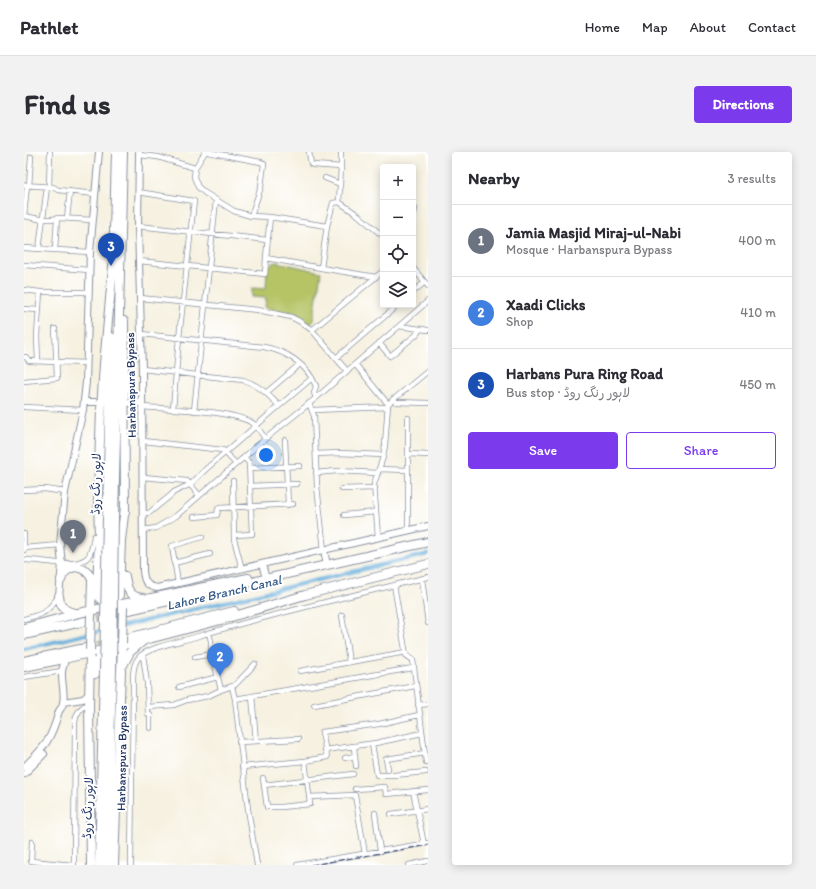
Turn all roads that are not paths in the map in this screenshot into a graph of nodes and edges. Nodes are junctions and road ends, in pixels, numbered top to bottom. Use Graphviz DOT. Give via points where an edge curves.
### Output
graph roads {
  1 [pos="50,152"];
  2 [pos="99,152"];
  3 [pos="116,152"];
  4 [pos="123,152"];
  5 [pos="206,152"];
  6 [pos="309,152"];
  7 [pos="341,152"];
  8 [pos="139,153"];
  9 [pos="159,155"];
  10 [pos="31,157"];
  11 [pos="341,167"];
  12 [pos="195,168"];
  13 [pos="325,178"];
  14 [pos="340,184"];
  15 [pos="27,185"];
  16 [pos="48,187"];
  17 [pos="70,191"];
  18 [pos="138,192"];
  19 [pos="95,194"];
  20 [pos="216,200"];
  21 [pos="339,202"];
  22 [pos="24,216"];
  23 [pos="251,216"];
  24 [pos="270,217"];
  25 [pos="57,218"];
  26 [pos="67,218"];
  27 [pos="42,219"];
  28 [pos="92,220"];
  29 [pos="138,226"];
  30 [pos="327,226"];
  31 [pos="191,232"];
  32 [pos="380,233"];
  33 [pos="212,234"];
  34 [pos="268,240"];
  35 [pos="24,248"];
  36 [pos="39,249"];
  37 [pos="55,250"];
  38 [pos="90,252"];
  39 [pos="266,258"];
  40 [pos="138,261"];
  41 [pos="24,265"];
  42 [pos="117,266"];
  43 [pos="187,267"];
  44 [pos="321,268"];
  45 [pos="209,269"];
  46 [pos="90,270"];
  47 [pos="382,272"];
  48 [pos="416,272"];
  49 [pos="376,277"];
  50 [pos="426,284"];
  51 [pos="24,290"];
  52 [pos="416,290"];
  53 [pos="40,292"];
  54 [pos="89,292"];
  55 [pos="140,298"];
  56 [pos="428,301"];
  57 [pos="183,303"];
  58 [pos="205,305"];
  59 [pos="394,308"];
  60 [pos="24,309"];
  61 [pos="39,310"];
  62 [pos="399,326"];
  63 [pos="55,329"];
  64 [pos="420,329"];
  65 [pos="312,330"];
  66 [pos="428,330"];
  67 [pos="141,334"];
  68 [pos="179,338"];
  69 [pos="201,340"];
  70 [pos="379,343"];
  71 [pos="24,357"];
  72 [pos="336,358"];
  73 [pos="38,361"];
  74 [pos="56,362"];
  75 [pos="87,363"];
  76 [pos="300,364"];
  77 [pos="355,364"];
  78 [pos="142,370"];
  79 [pos="346,371"];
  80 [pos="428,371"];
  81 [pos="176,372"];
  82 [pos="197,375"];
  83 [pos="312,378"];
  84 [pos="24,381"];
  85 [pos="266,392"];
  86 [pos="316,398"];
  87 [pos="393,399"];
  88 [pos="84,402"];
  89 [pos="95,402"];
  90 [pos="130,403"];
  91 [pos="310,403"];
  92 [pos="428,403"];
  93 [pos="142,405"];
  94 [pos="388,405"];
  95 [pos="279,406"];
  96 [pos="24,407"];
  97 [pos="174,409"];
  98 [pos="83,410"];
  99 [pos="313,410"];
  100 [pos="194,411"];
  101 [pos="408,418"];
  102 [pos="255,425"];
  103 [pos="265,439"];
  104 [pos="285,440"];
  105 [pos="143,441"];
  106 [pos="225,452"];
  107 [pos="316,454"];
  108 [pos="408,454"];
  109 [pos="383,455"];
  110 [pos="428,455"];
  111 [pos="244,457"];
  112 [pos="236,464"];
  113 [pos="300,466"];
  114 [pos="286,467"];
  115 [pos="249,468"];
  116 [pos="407,470"];
  117 [pos="378,471"];
  118 [pos="316,473"];
  119 [pos="144,477"];
  120 [pos="233,481"];
  121 [pos="191,484"];
  122 [pos="287,484"];
  123 [pos="297,484"];
  124 [pos="250,486"];
  125 [pos="375,488"];
  126 [pos="24,490"];
  127 [pos="342,490"];
  128 [pos="66,492"];
  129 [pos="98,496"];
  130 [pos="199,496"];
  131 [pos="252,506"];
  132 [pos="125,507"];
  133 [pos="232,507"];
  134 [pos="376,512"];
  135 [pos="143,513"];
  136 [pos="344,516"];
  137 [pos="194,517"];
  138 [pos="428,526"];
  139 [pos="143,530"];
  140 [pos="408,530"];
  141 [pos="24,534"];
  142 [pos="234,535"];
  143 [pos="94,536"];
  144 [pos="202,537"];
  145 [pos="378,537"];
  146 [pos="428,542"];
  147 [pos="60,545"];
  148 [pos="24,549"];
  149 [pos="324,550"];
  150 [pos="210,554"];
  151 [pos="24,560"];
  152 [pos="174,563"];
  153 [pos="62,564"];
  154 [pos="262,564"];
  155 [pos="428,564"];
  156 [pos="327,565"];
  157 [pos="79,567"];
  158 [pos="242,569"];
  159 [pos="265,574"];
  160 [pos="279,575"];
  161 [pos="125,576"];
  162 [pos="428,577"];
  163 [pos="422,579"];
  164 [pos="61,580"];
  165 [pos="92,580"];
  166 [pos="178,583"];
  167 [pos="394,585"];
  168 [pos="305,595"];
  169 [pos="59,596"];
  170 [pos="91,596"];
  171 [pos="148,598"];
  172 [pos="125,607"];
  173 [pos="80,613"];
  174 [pos="89,615"];
  175 [pos="342,615"];
  176 [pos="428,617"];
  177 [pos="24,619"];
  178 [pos="221,620"];
  179 [pos="428,623"];
  180 [pos="24,628"];
  181 [pos="225,628"];
  182 [pos="209,633"];
  183 [pos="24,636"];
  184 [pos="149,639"];
  185 [pos="124,642"];
  186 [pos="88,651"];
  187 [pos="406,652"];
  188 [pos="212,654"];
  189 [pos="143,655"];
  190 [pos="75,656"];
  191 [pos="195,657"];
  192 [pos="64,659"];
  193 [pos="24,660"];
  194 [pos="349,662"];
  195 [pos="255,664"];
  196 [pos="24,667"];
  197 [pos="413,668"];
  198 [pos="62,671"];
  199 [pos="108,671"];
  200 [pos="300,671"];
  201 [pos="89,676"];
  202 [pos="218,677"];
  203 [pos="24,678"];
  204 [pos="120,680"];
  205 [pos="415,686"];
  206 [pos="179,687"];
  207 [pos="232,687"];
  208 [pos="221,690"];
  209 [pos="89,694"];
  210 [pos="252,696"];
  211 [pos="235,699"];
  212 [pos="63,702"];
  213 [pos="89,704"];
  214 [pos="428,704"];
  215 [pos="314,705"];
  216 [pos="418,705"];
  217 [pos="148,707"];
  218 [pos="419,715"];
  219 [pos="150,728"];
  220 [pos="422,733"];
  221 [pos="298,739"];
  222 [pos="256,741"];
  223 [pos="239,742"];
  224 [pos="372,744"];
  225 [pos="354,747"];
  226 [pos="325,750"];
  227 [pos="425,753"];
  228 [pos="355,756"];
  229 [pos="344,758"];
  230 [pos="305,761"];
  231 [pos="29,762"];
  232 [pos="426,762"];
  233 [pos="356,766"];
  234 [pos="24,767"];
  235 [pos="242,767"];
  236 [pos="388,769"];
  237 [pos="426,772"];
  238 [pos="24,774"];
  239 [pos="353,774"];
  240 [pos="263,778"];
  241 [pos="307,780"];
  242 [pos="264,785"];
  243 [pos="91,789"];
  244 [pos="355,789"];
  245 [pos="428,790"];
  246 [pos="413,791"];
  247 [pos="309,797"];
  248 [pos="428,809"];
  249 [pos="417,810"];
  250 [pos="375,813"];
  251 [pos="391,814"];
  252 [pos="32,842"];
  253 [pos="426,843"];
  254 [pos="380,851"];
  255 [pos="365,854"];
  256 [pos="428,862"];
  257 [pos="73,865"];
  258 [pos="91,865"];
  259 [pos="99,865"];
  260 [pos="107,865"];
  261 [pos="114,865"];
  262 [pos="131,865"];
  263 [pos="257,865"];
  264 [pos="297,865"];
  265 [pos="409,865"];
  1 -- 16 [label="street"];
  2 -- 19 [label="street"];
  3 -- 42 [label="highway, لاہور رنگ روڈ"];
  4 -- 42 [label="highway, لاہور رنگ روڈ"];
  5 -- 12 [label="street"];
  5 -- 23 [label="street" via="263,163 261,187"];
  6 -- 11 [label="street" via="313,165"];
  7 -- 11 [label="street"];
  8 -- 9 [label="street"];
  8 -- 18 [label="street, Harbanspura Bypass"];
  9 -- 12 [label="street"];
  10 -- 15 [label="street"];
  11 -- 14 [label="street"];
  12 -- 20 [label="street" via="194,177 198,187"];
  13 -- 14 [label="street"];
  14 -- 21 [label="street"];
  15 -- 16 [label="street"];
  15 -- 22 [label="street"];
  16 -- 17 [label="street"];
  16 -- 27 [label="street"];
  17 -- 19 [label="street"];
  17 -- 26 [label="street"];
  18 -- 29 [label="street, Harbanspura Bypass"];
  18 -- 31 [label="street" via="194,201"];
  19 -- 28 [label="street"];
  20 -- 23 [label="street" via="234,211"];
  20 -- 33 [label="street"];
  21 -- 30 [label="street" via="333,203"];
  21 -- 32 [label="street" via="358,214"];
  22 -- 27 [label="street"];
  23 -- 24 [label="street"];
  24 -- 30 [label="street"];
  24 -- 34 [label="street"];
  25 -- 26 [label="street"];
  25 -- 27 [label="street"];
  25 -- 37 [label="street"];
  26 -- 28 [label="street"];
  27 -- 36 [label="street"];
  28 -- 38 [label="street"];
  29 -- 31 [label="street"];
  29 -- 40 [label="street, Harbanspura Bypass"];
  30 -- 44 [label="street"];
  31 -- 33 [label="street"];
  31 -- 43 [label="street"];
  33 -- 34 [label="street"];
  33 -- 45 [label="street"];
  34 -- 39 [label="street"];
  35 -- 36 [label="street"];
  36 -- 37 [label="street"];
  37 -- 38 [label="street"];
  38 -- 46 [label="street"];
  39 -- 44 [label="street"];
  39 -- 45 [label="street" via="265,274"];
  40 -- 43 [label="street"];
  40 -- 55 [label="street, Harbanspura Bypass"];
  41 -- 46 [label="street"];
  42 -- 129 [label="highway" via="104,364"];
  42 -- 132 [label="highway" via="125,330"];
  42 -- 199 [label="highway, لاہور رنگ روڈ, bridge"];
  43 -- 45 [label="street"];
  43 -- 57 [label="street"];
  44 -- 49 [label="street"];
  45 -- 58 [label="street"];
  46 -- 54 [label="street"];
  47 -- 49 [label="street"];
  48 -- 50 [label="street"];
  49 -- 65 [label="street"];
  50 -- 52 [label="street"];
  51 -- 53 [label="street"];
  53 -- 54 [label="street"];
  53 -- 61 [label="street"];
  54 -- 75 [label="street"];
  55 -- 57 [label="street"];
  55 -- 67 [label="street, Harbanspura Bypass"];
  56 -- 62 [label="street"];
  57 -- 58 [label="street"];
  57 -- 68 [label="street"];
  58 -- 65 [label="street" via="258,310 287,316"];
  58 -- 69 [label="street"];
  59 -- 72 [label="street"];
  60 -- 61 [label="street"];
  61 -- 73 [label="street" via="36,336"];
  62 -- 64 [label="street"];
  62 -- 70 [label="street"];
  63 -- 74 [label="street"];
  64 -- 66 [label="street"];
  64 -- 70 [label="street" via="390,356"];
  65 -- 72 [label="street"];
  67 -- 68 [label="street"];
  67 -- 78 [label="street, Harbanspura Bypass"];
  68 -- 69 [label="street"];
  68 -- 81 [label="street"];
  69 -- 76 [label="street" via="273,348"];
  69 -- 82 [label="street"];
  70 -- 77 [label="street"];
  71 -- 73 [label="street" via="29,361"];
  72 -- 79 [label="street"];
  73 -- 74 [label="street"];
  74 -- 75 [label="street"];
  74 -- 84 [label="street" via="57,378"];
  75 -- 88 [label="street"];
  76 -- 83 [label="street"];
  76 -- 85 [label="street"];
  77 -- 79 [label="street"];
  77 -- 94 [label="street"];
  78 -- 81 [label="street"];
  78 -- 93 [label="street, Harbanspura Bypass"];
  79 -- 86 [label="street"];
  80 -- 87 [label="street"];
  81 -- 82 [label="street"];
  81 -- 97 [label="street"];
  82 -- 85 [label="street" via="243,380 254,383"];
  82 -- 100 [label="street"];
  83 -- 86 [label="street" via="316,386"];
  83 -- 95 [label="street"];
  85 -- 95 [label="street"];
  86 -- 91 [label="street"];
  87 -- 92 [label="street" via="396,402"];
  87 -- 94 [label="street"];
  88 -- 89 [label="street"];
  88 -- 98 [label="street"];
  90 -- 93 [label="street"];
  91 -- 99 [label="street"];
  91 -- 103 [label="street"];
  93 -- 97 [label="street"];
  93 -- 105 [label="street, Harbanspura Bypass"];
  94 -- 99 [label="street"];
  94 -- 109 [label="street"];
  95 -- 102 [label="street"];
  96 -- 98 [label="street"];
  97 -- 100 [label="street"];
  98 -- 128 [label="street"];
  99 -- 107 [label="street"];
  100 -- 102 [label="street" via="246,419"];
  101 -- 108 [label="street"];
  102 -- 103 [label="street"];
  102 -- 106 [label="street"];
  103 -- 111 [label="street"];
  104 -- 114 [label="street"];
  105 -- 106 [label="street"];
  105 -- 119 [label="street, Harbanspura Bypass"];
  106 -- 112 [label="street"];
  106 -- 121 [label="street"];
  107 -- 109 [label="street"];
  107 -- 118 [label="street"];
  108 -- 110 [label="street"];
  108 -- 116 [label="street"];
  109 -- 117 [label="street"];
  111 -- 112 [label="street"];
  111 -- 115 [label="street" via="249,462"];
  112 -- 130 [label="street"];
  113 -- 114 [label="street"];
  114 -- 115 [label="street"];
  114 -- 122 [label="street"];
  115 -- 124 [label="street"];
  116 -- 117 [label="street"];
  116 -- 140 [label="street"];
  117 -- 118 [label="street"];
  117 -- 125 [label="street"];
  118 -- 149 [label="street"];
  119 -- 121 [label="street" via="187,481"];
  119 -- 135 [label="street, Harbanspura Bypass"];
  120 -- 133 [label="street"];
  121 -- 130 [label="street"];
  121 -- 135 [label="street" via="174,492 149,513"];
  122 -- 123 [label="street"];
  122 -- 124 [label="street"];
  122 -- 131 [label="street" via="291,504"];
  124 -- 131 [label="street"];
  125 -- 127 [label="street"];
  125 -- 134 [label="street"];
  126 -- 128 [label="street"];
  128 -- 147 [label="street"];
  129 -- 132 [label="highway" via="97,592 104,602 115,601 119,595"];
  129 -- 143 [label="highway"];
  130 -- 139 [label="street" via="161,526"];
  131 -- 133 [label="street"];
  131 -- 142 [label="street" via="252,534"];
  132 -- 161 [label="highway"];
  133 -- 137 [label="street" via="218,508 217,516"];
  133 -- 142 [label="street"];
  134 -- 136 [label="street"];
  134 -- 145 [label="street"];
  135 -- 139 [label="street, Harbanspura Bypass"];
  138 -- 140 [label="street"];
  139 -- 166 [label="street, Harbanspura Bypass" via="145,583 157,588"];
  140 -- 145 [label="street"];
  141 -- 148 [label="street"];
  142 -- 158 [label="street"];
  143 -- 153 [label="street" via="87,558"];
  143 -- 165 [label="highway"];
  144 -- 152 [label="street" via="172,546"];
  145 -- 149 [label="street"];
  146 -- 156 [label="highway"];
  147 -- 148 [label="street"];
  147 -- 153 [label="street"];
  149 -- 154 [label="street"];
  149 -- 156 [label="street"];
  150 -- 152 [label="street"];
  151 -- 153 [label="street"];
  152 -- 166 [label="street"];
  153 -- 157 [label="highway"];
  153 -- 164 [label="street"];
  154 -- 158 [label="street"];
  154 -- 159 [label="street"];
  155 -- 168 [label="highway"];
  156 -- 160 [label="highway"];
  157 -- 164 [label="highway" via="69,569 62,575"];
  157 -- 165 [label="highway" via="88,571"];
  158 -- 166 [label="street"];
  159 -- 160 [label="highway"];
  159 -- 171 [label="highway"];
  160 -- 172 [label="highway" via="208,593"];
  161 -- 171 [label="highway" via="129,593 138,598"];
  161 -- 172 [label="highway"];
  162 -- 163 [label="street"];
  163 -- 167 [label="street"];
  163 -- 176 [label="street"];
  164 -- 169 [label="street"];
  165 -- 170 [label="highway"];
  167 -- 181 [label="street"];
  167 -- 187 [label="street"];
  168 -- 178 [label="highway"];
  168 -- 185 [label="highway" via="264,603"];
  169 -- 173 [label="highway" via="65,610"];
  169 -- 177 [label="street" via="43,614"];
  170 -- 173 [label="highway" via="87,607"];
  170 -- 174 [label="highway"];
  171 -- 172 [label="highway"];
  172 -- 174 [label="highway"];
  172 -- 185 [label="highway, bridge"];
  173 -- 174 [label="highway"];
  173 -- 180 [label="highway"];
  174 -- 183 [label="highway"];
  174 -- 186 [label="highway, bridge"];
  175 -- 194 [label="street"];
  176 -- 179 [label="street"];
  178 -- 181 [label="street"];
  178 -- 184 [label="highway"];
  181 -- 182 [label="street"];
  182 -- 188 [label="street"];
  182 -- 189 [label="street"];
  184 -- 185 [label="highway"];
  184 -- 204 [label="highway" via="138,644 130,652 124,662"];
  185 -- 186 [label="highway"];
  185 -- 204 [label="highway"];
  186 -- 190 [label="highway"];
  186 -- 193 [label="highway"];
  186 -- 201 [label="highway"];
  187 -- 194 [label="street"];
  187 -- 197 [label="street" via="413,660"];
  188 -- 191 [label="street"];
  188 -- 202 [label="street"];
  189 -- 217 [label="street"];
  189 -- 262 [label="street, Harbanspura Bypass" via="137,659 134,667"];
  190 -- 192 [label="highway"];
  190 -- 201 [label="highway" via="85,662"];
  192 -- 196 [label="highway"];
  192 -- 198 [label="street"];
  194 -- 200 [label="street"];
  195 -- 207 [label="street"];
  197 -- 205 [label="street"];
  197 -- 210 [label="street"];
  198 -- 203 [label="street"];
  198 -- 212 [label="street"];
  199 -- 259 [label="highway, لاہور رنگ روڈ"];
  199 -- 260 [label="highway, لاہور رنگ روڈ"];
  201 -- 209 [label="highway"];
  202 -- 206 [label="street"];
  202 -- 208 [label="street"];
  204 -- 243 [label="highway" via="118,663 113,657 106,655 97,660"];
  204 -- 261 [label="highway"];
  205 -- 215 [label="street"];
  205 -- 216 [label="street"];
  207 -- 208 [label="street"];
  207 -- 211 [label="street"];
  208 -- 217 [label="street" via="174,705"];
  209 -- 212 [label="street" via="83,699"];
  209 -- 213 [label="highway"];
  210 -- 211 [label="street"];
  210 -- 222 [label="street"];
  211 -- 223 [label="street"];
  212 -- 231 [label="street" via="63,712 54,736 42,757"];
  213 -- 243 [label="highway"];
  213 -- 257 [label="street" via="76,716 75,722"];
  214 -- 216 [label="street"];
  216 -- 218 [label="street"];
  217 -- 219 [label="street"];
  218 -- 220 [label="street"];
  218 -- 226 [label="street" via="322,732"];
  220 -- 224 [label="street"];
  220 -- 227 [label="street"];
  221 -- 222 [label="street"];
  222 -- 223 [label="street"];
  223 -- 235 [label="street"];
  224 -- 225 [label="street"];
  224 -- 237 [label="street" via="377,775"];
  225 -- 226 [label="street"];
  225 -- 228 [label="street"];
  226 -- 230 [label="street" via="327,757"];
  227 -- 232 [label="street"];
  227 -- 236 [label="street" via="386,759"];
  228 -- 229 [label="street"];
  228 -- 233 [label="street"];
  230 -- 235 [label="street"];
  230 -- 241 [label="street"];
  231 -- 234 [label="street"];
  231 -- 238 [label="street"];
  235 -- 263 [label="street"];
  239 -- 241 [label="street"];
  240 -- 242 [label="street"];
  241 -- 242 [label="street"];
  241 -- 247 [label="street"];
  242 -- 247 [label="street" via="267,807 310,804"];
  243 -- 258 [label="highway"];
  244 -- 246 [label="street" via="384,787 386,794"];
  245 -- 246 [label="street"];
  246 -- 249 [label="street"];
  247 -- 255 [label="street" via="355,795"];
  248 -- 249 [label="street"];
  249 -- 251 [label="street"];
  249 -- 253 [label="street"];
  250 -- 254 [label="street"];
  252 -- 257 [label="street" via="31,861"];
  253 -- 254 [label="street"];
  254 -- 255 [label="street"];
  255 -- 264 [label="street"];
  256 -- 265 [label="street"];
}
